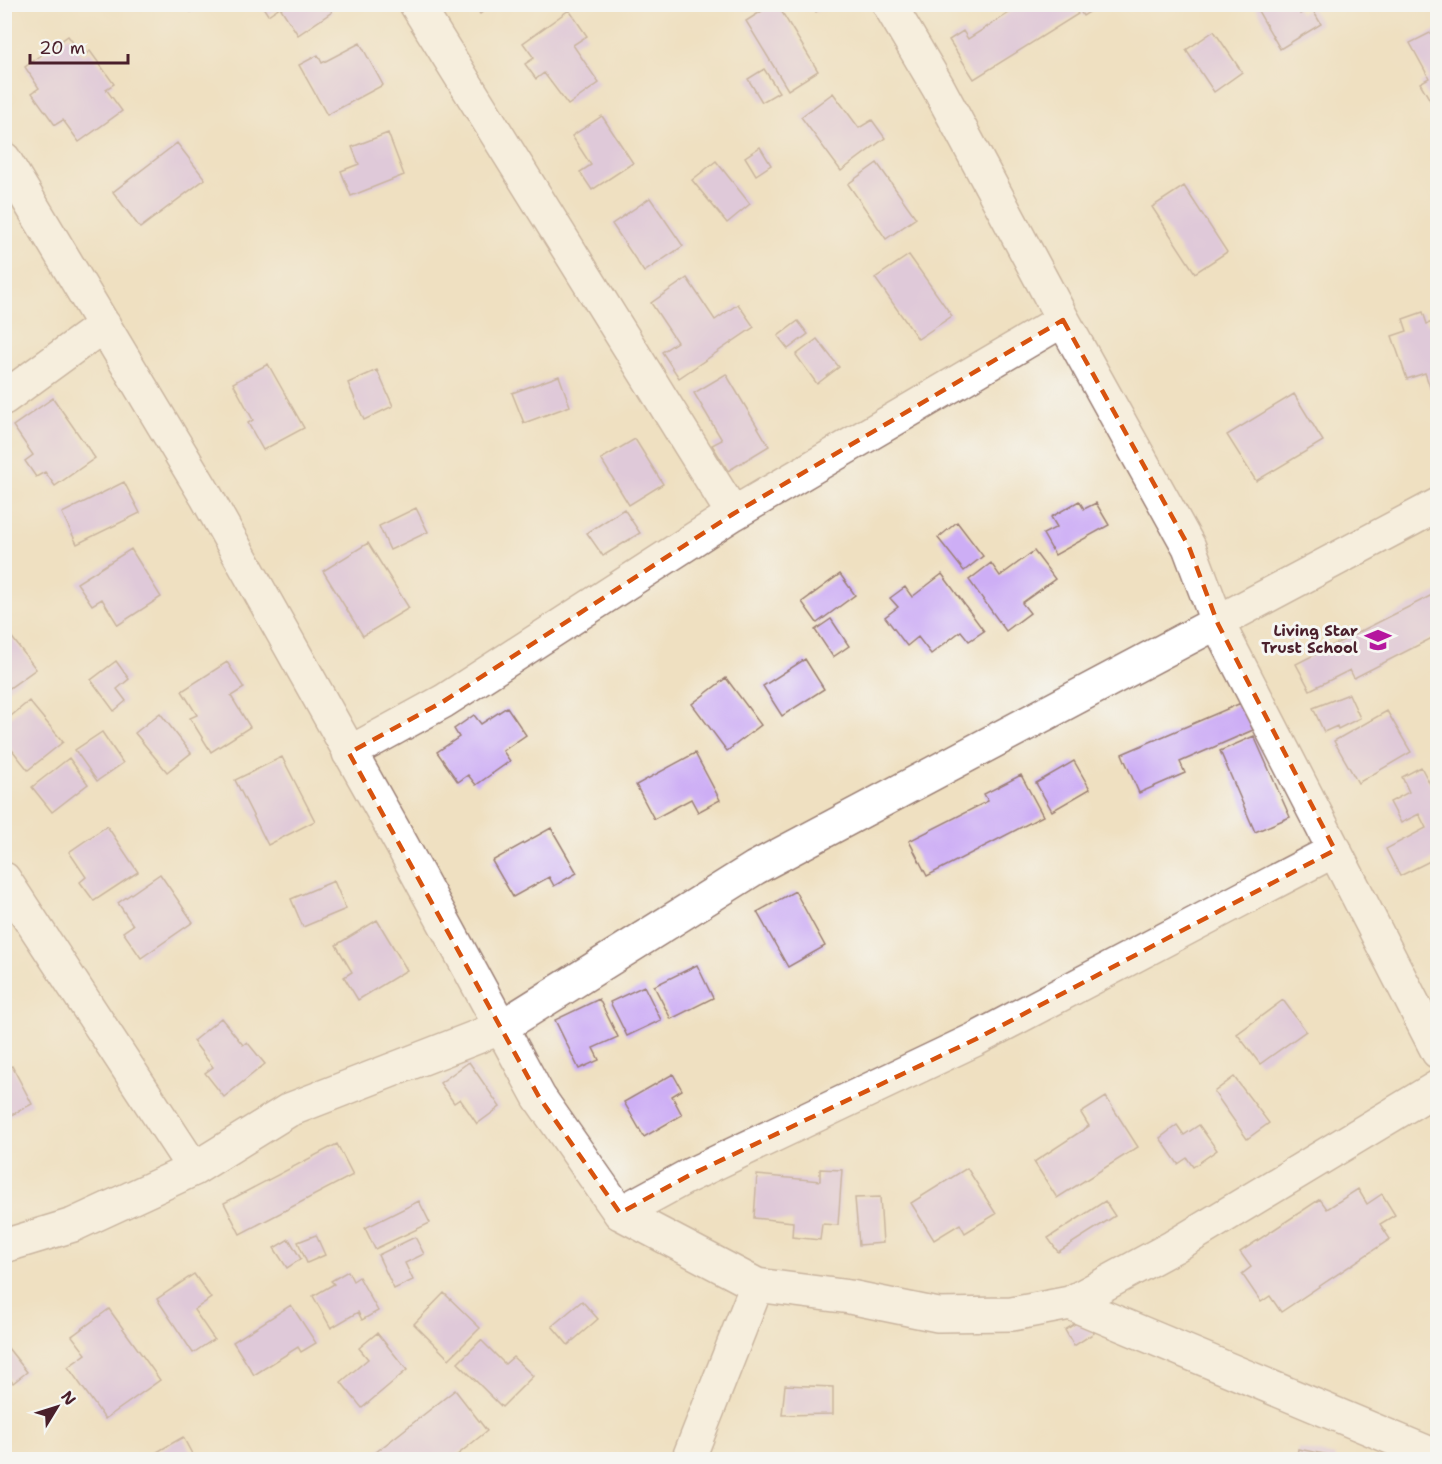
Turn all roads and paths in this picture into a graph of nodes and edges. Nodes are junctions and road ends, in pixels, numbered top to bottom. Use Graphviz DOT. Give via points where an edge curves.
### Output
graph roads {
  1 [pos="416,4"];
  2 [pos="889,4"];
  3 [pos="4,159"];
  4 [pos="1063,320"];
  5 [pos="104,325"];
  6 [pos="4,398"];
  7 [pos="1437,505"];
  8 [pos="734,514"];
  9 [pos="1218,624"];
  10 [pos="349,753"];
  11 [pos="1335,850"];
  12 [pos="4,879"];
  13 [pos="500,1029"];
  14 [pos="1437,1052"];
  15 [pos="1437,1087"];
  16 [pos="194,1169"];
  17 [pos="620,1213"];
  18 [pos="4,1246"];
  19 [pos="757,1285"];
  20 [pos="1070,1303"];
  21 [pos="1437,1457"];
  22 [pos="688,1460"];
  1 -- 8 [label="street"];
  2 -- 4 [label="street"];
  3 -- 5 [label="street"];
  4 -- 8 [label="street"];
  4 -- 9 [label="street" via="1189,547"];
  5 -- 6 [label="street"];
  5 -- 10 [label="street" via="206,496"];
  7 -- 9 [label="street"];
  8 -- 10 [label="street" via="444,701"];
  9 -- 11 [label="street"];
  9 -- 13 [label="street" via="755,868"];
  10 -- 13 [label="street"];
  11 -- 14 [label="street"];
  11 -- 17 [label="street" via="976,1039 688,1176"];
  12 -- 16 [label="street"];
  13 -- 16 [label="street" via="289,1110"];
  13 -- 17 [label="street" via="539,1097"];
  15 -- 20 [label="street" via="1173,1247"];
  16 -- 18 [label="street" via="73,1225"];
  17 -- 19 [label="street"];
  19 -- 20 [label="street" via="850,1297 938,1315 1012,1314"];
  19 -- 22 [label="street"];
  20 -- 21 [label="street"];
}
